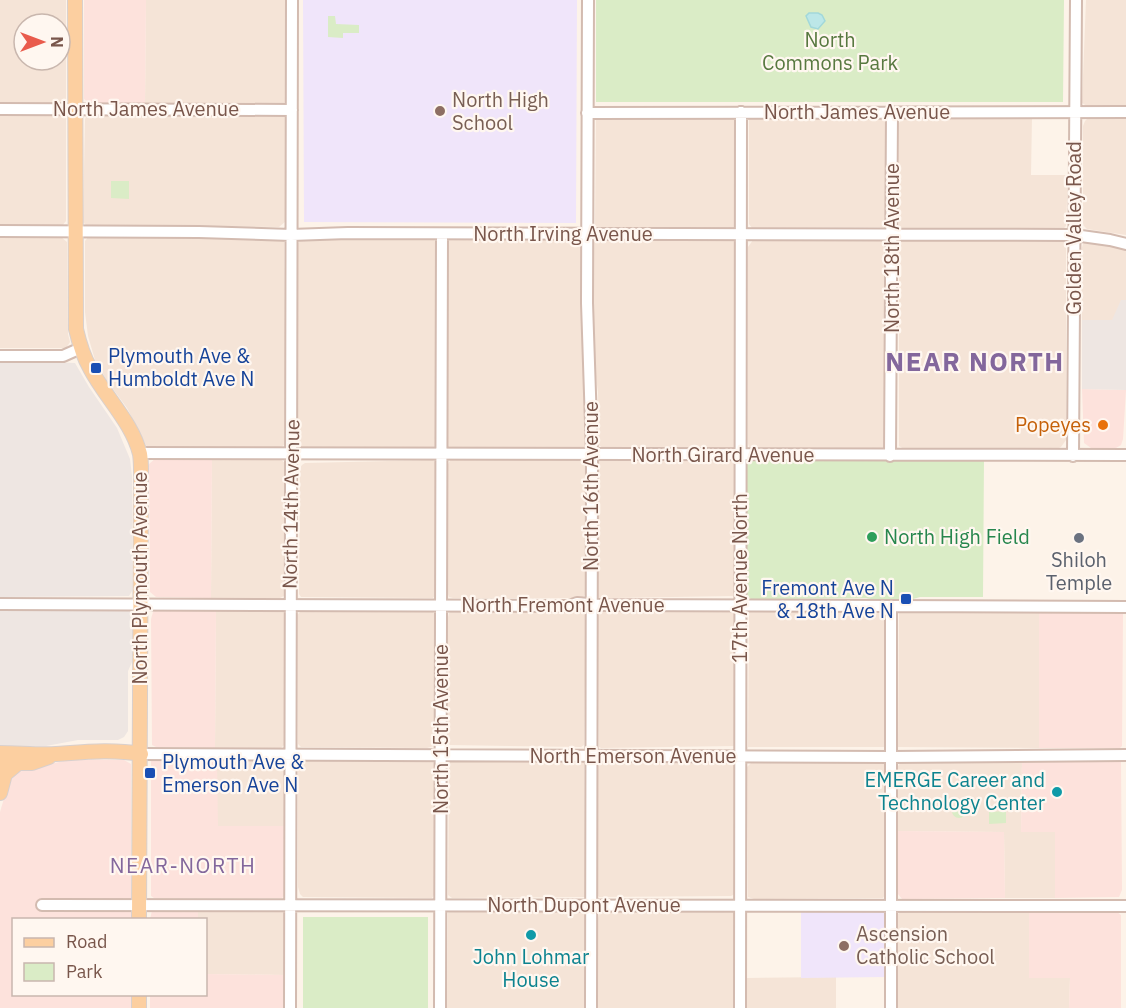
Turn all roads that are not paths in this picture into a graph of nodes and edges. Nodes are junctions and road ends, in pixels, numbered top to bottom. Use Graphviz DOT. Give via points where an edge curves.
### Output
graph roads {
  1 [pos="75,0"];
  2 [pos="292,0"];
  3 [pos="588,0"];
  4 [pos="1076,0"];
  5 [pos="0,109"];
  6 [pos="75,109"];
  7 [pos="292,110"];
  8 [pos="741,112"];
  9 [pos="892,112"];
  10 [pos="1075,112"];
  11 [pos="1126,112"];
  12 [pos="587,113"];
  13 [pos="0,231"];
  14 [pos="75,232"];
  15 [pos="442,234"];
  16 [pos="587,234"];
  17 [pos="892,234"];
  18 [pos="291,235"];
  19 [pos="741,235"];
  20 [pos="1074,235"];
  21 [pos="1126,244"];
  22 [pos="81,348"];
  23 [pos="0,356"];
  24 [pos="140,453"];
  25 [pos="292,454"];
  26 [pos="442,454"];
  27 [pos="592,454"];
  28 [pos="741,455"];
  29 [pos="890,456"];
  30 [pos="1073,456"];
  31 [pos="1126,456"];
  32 [pos="591,603"];
  33 [pos="0,604"];
  34 [pos="741,604"];
  35 [pos="140,605"];
  36 [pos="290,605"];
  37 [pos="441,605"];
  38 [pos="891,607"];
  39 [pos="1126,607"];
  40 [pos="0,753"];
  41 [pos="56,754"];
  42 [pos="141,754"];
  43 [pos="290,755"];
  44 [pos="441,755"];
  45 [pos="1126,755"];
  46 [pos="591,756"];
  47 [pos="740,756"];
  48 [pos="891,757"];
  49 [pos="0,764"];
  50 [pos="17,764"];
  51 [pos="0,793"];
  52 [pos="42,905"];
  53 [pos="290,905"];
  54 [pos="591,905"];
  55 [pos="740,905"];
  56 [pos="891,905"];
  57 [pos="441,906"];
  58 [pos="1126,906"];
  59 [pos="139,912"];
  60 [pos="290,1008"];
  61 [pos="440,1008"];
  62 [pos="591,1008"];
  63 [pos="740,1008"];
  64 [pos="891,1008"];
  1 -- 6 [label="main road, North Plymouth Avenue"];
  2 -- 7 [label="street, North 14th Avenue"];
  3 -- 12 [label="street, North 16th Avenue"];
  4 -- 10 [label="street, Golden Valley Road"];
  5 -- 6 [label="street, North James Avenue"];
  6 -- 7 [label="street, North James Avenue"];
  6 -- 14 [label="main road, North Plymouth Avenue"];
  7 -- 18 [label="street, North 14th Avenue"];
  8 -- 9 [label="street, North James Avenue"];
  8 -- 12 [label="street, North James Avenue"];
  8 -- 19 [label="street, 17th Avenue North"];
  9 -- 10 [label="street, North James Avenue"];
  9 -- 17 [label="street, North 18th Avenue"];
  10 -- 11 [label="street, North James Avenue"];
  10 -- 20 [label="street, Golden Valley Road"];
  12 -- 16 [label="street, North 16th Avenue"];
  13 -- 14 [label="street, North Irving Avenue"];
  14 -- 18 [label="street, North Irving Avenue"];
  14 -- 22 [label="main road, North Plymouth Avenue" via="75,316"];
  15 -- 16 [label="street, North Irving Avenue"];
  15 -- 18 [label="street, North Irving Avenue"];
  15 -- 26 [label="street, North 15th Avenue"];
  16 -- 19 [label="street, North Irving Avenue"];
  16 -- 27 [label="street, North 16th Avenue"];
  17 -- 19 [label="street, North Irving Avenue"];
  17 -- 20 [label="street, North Irving Avenue"];
  17 -- 29 [label="street, North 18th Avenue"];
  18 -- 25 [label="street, North 14th Avenue"];
  19 -- 28 [label="street, 17th Avenue North"];
  20 -- 21 [label="street, North Irving Avenue"];
  20 -- 30 [label="street, Golden Valley Road"];
  22 -- 23 [label="street" via="63,356"];
  22 -- 24 [label="main road, North Plymouth Avenue"];
  24 -- 25 [label="street, North Girard Avenue"];
  24 -- 35 [label="main road, North Plymouth Avenue"];
  25 -- 26 [label="street, North Girard Avenue"];
  25 -- 36 [label="street, North 14th Avenue"];
  26 -- 27 [label="street, North Girard Avenue"];
  26 -- 37 [label="street, North 15th Avenue"];
  27 -- 28 [label="street, North Girard Avenue"];
  27 -- 32 [label="street, North 16th Avenue"];
  28 -- 29 [label="street, North Girard Avenue"];
  28 -- 34 [label="street, 17th Avenue North"];
  29 -- 30 [label="street, North Girard Avenue"];
  30 -- 31 [label="street, North Girard Avenue"];
  32 -- 34 [label="street, North Fremont Avenue"];
  32 -- 37 [label="street, North Fremont Avenue"];
  32 -- 46 [label="street, North 16th Avenue"];
  33 -- 35 [label="street, North Fremont Avenue"];
  34 -- 38 [label="street, North Fremont Avenue"];
  34 -- 47 [label="street, 17th Avenue North"];
  35 -- 36 [label="street, North Fremont Avenue"];
  35 -- 42 [label="main road, North Plymouth Avenue"];
  36 -- 37 [label="street, North Fremont Avenue"];
  36 -- 43 [label="street, North 14th Avenue"];
  37 -- 44 [label="street, North 15th Avenue"];
  38 -- 39 [label="street, North Fremont Avenue"];
  38 -- 48 [label="street"];
  40 -- 41 [label="main road"];
  41 -- 42 [label="main road" via="86,750"];
  41 -- 50 [label="main road"];
  42 -- 43 [label="street, North Emerson Avenue"];
  42 -- 59 [label="main road, North Plymouth Avenue"];
  43 -- 44 [label="street, North Emerson Avenue"];
  43 -- 53 [label="street, North 14th Avenue"];
  44 -- 46 [label="street, North Emerson Avenue"];
  44 -- 57 [label="street, North 15th Avenue"];
  45 -- 48 [label="street, North Emerson Avenue"];
  46 -- 47 [label="street, North Emerson Avenue"];
  46 -- 54 [label="street, North 16th Avenue"];
  47 -- 48 [label="street, North Emerson Avenue"];
  47 -- 55 [label="street, 17th Avenue North"];
  48 -- 56 [label="street"];
  49 -- 50 [label="main road"];
  50 -- 51 [label="main road" via="5,774"];
  52 -- 59 [label="street, North Dupont Avenue"];
  53 -- 57 [label="street, North Dupont Avenue"];
  53 -- 59 [label="street, North Dupont Avenue"];
  53 -- 60 [label="street, North 14th Avenue"];
  54 -- 55 [label="street, North Dupont Avenue"];
  54 -- 57 [label="street, North Dupont Avenue"];
  54 -- 62 [label="street, North 16th Avenue"];
  55 -- 56 [label="street, North Dupont Avenue"];
  55 -- 63 [label="street, 17th Avenue North"];
  56 -- 58 [label="street, North Dupont Avenue"];
  56 -- 64 [label="street"];
  57 -- 61 [label="street, North 15th Avenue"];
}
